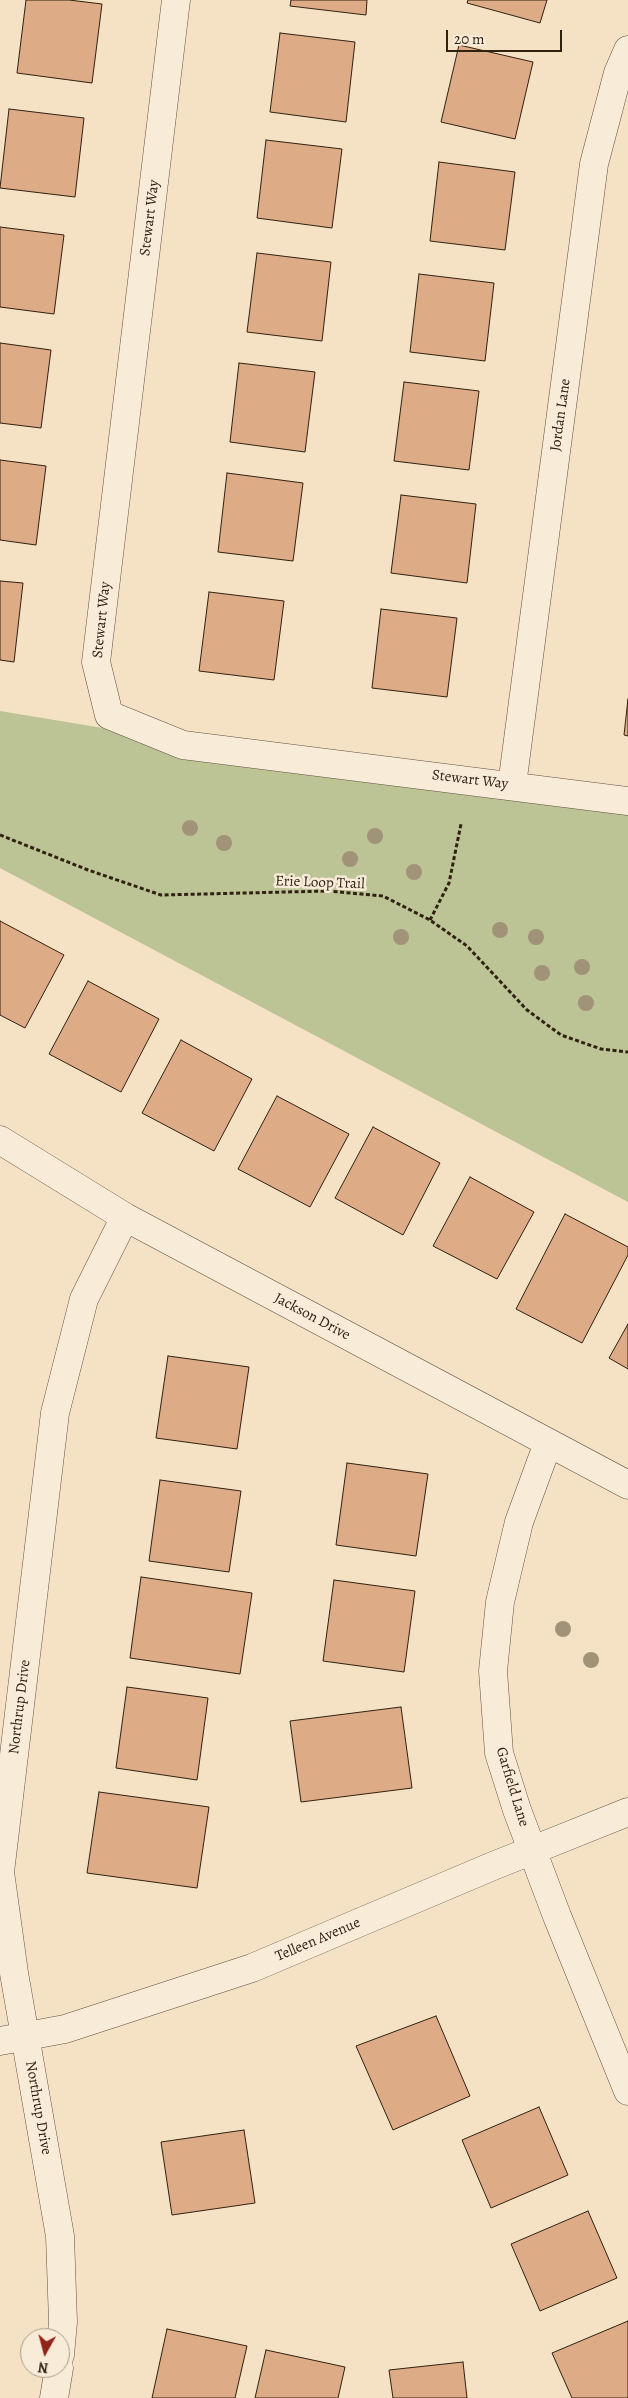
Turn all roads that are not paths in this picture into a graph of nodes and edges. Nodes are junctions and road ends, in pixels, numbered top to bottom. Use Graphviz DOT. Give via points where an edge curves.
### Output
graph roads {
  1 [pos="176,0"];
  2 [pos="628,50"];
  3 [pos="512,785"];
  4 [pos="628,801"];
  5 [pos="0,1140"];
  6 [pos="125,1218"];
  7 [pos="548,1443"];
  8 [pos="628,1485"];
  9 [pos="628,1812"];
  10 [pos="532,1851"];
  11 [pos="13,2039"];
  12 [pos="628,2091"];
  13 [pos="62,2328"];
  14 [pos="57,2378"];
  15 [pos="54,2398"];
  1 -- 3 [label="street, Stewart Way" via="96,662 109,715 183,745"];
  2 -- 3 [label="street, Jordan Lane" via="618,73 594,164"];
  3 -- 4 [label="street, Stewart Way"];
  5 -- 6 [label="street, Jackson Drive"];
  6 -- 7 [label="street, Jackson Drive"];
  6 -- 11 [label="street, Northrup Drive" via="84,1299 54,1423 0,1872 14,1973"];
  7 -- 8 [label="street, Jackson Drive"];
  7 -- 10 [label="street, Garfield Lane" via="518,1522 500,1602 493,1670 499,1753"];
  9 -- 10 [label="street, Telleen Avenue"];
  10 -- 11 [label="street, Telleen Avenue" via="252,1968 65,2029"];
  10 -- 12 [label="street, Garfield Lane"];
  11 -- 13 [label="street, Northrup Drive" via="60,2236"];
  14 -- 15 [label="street"];
}
